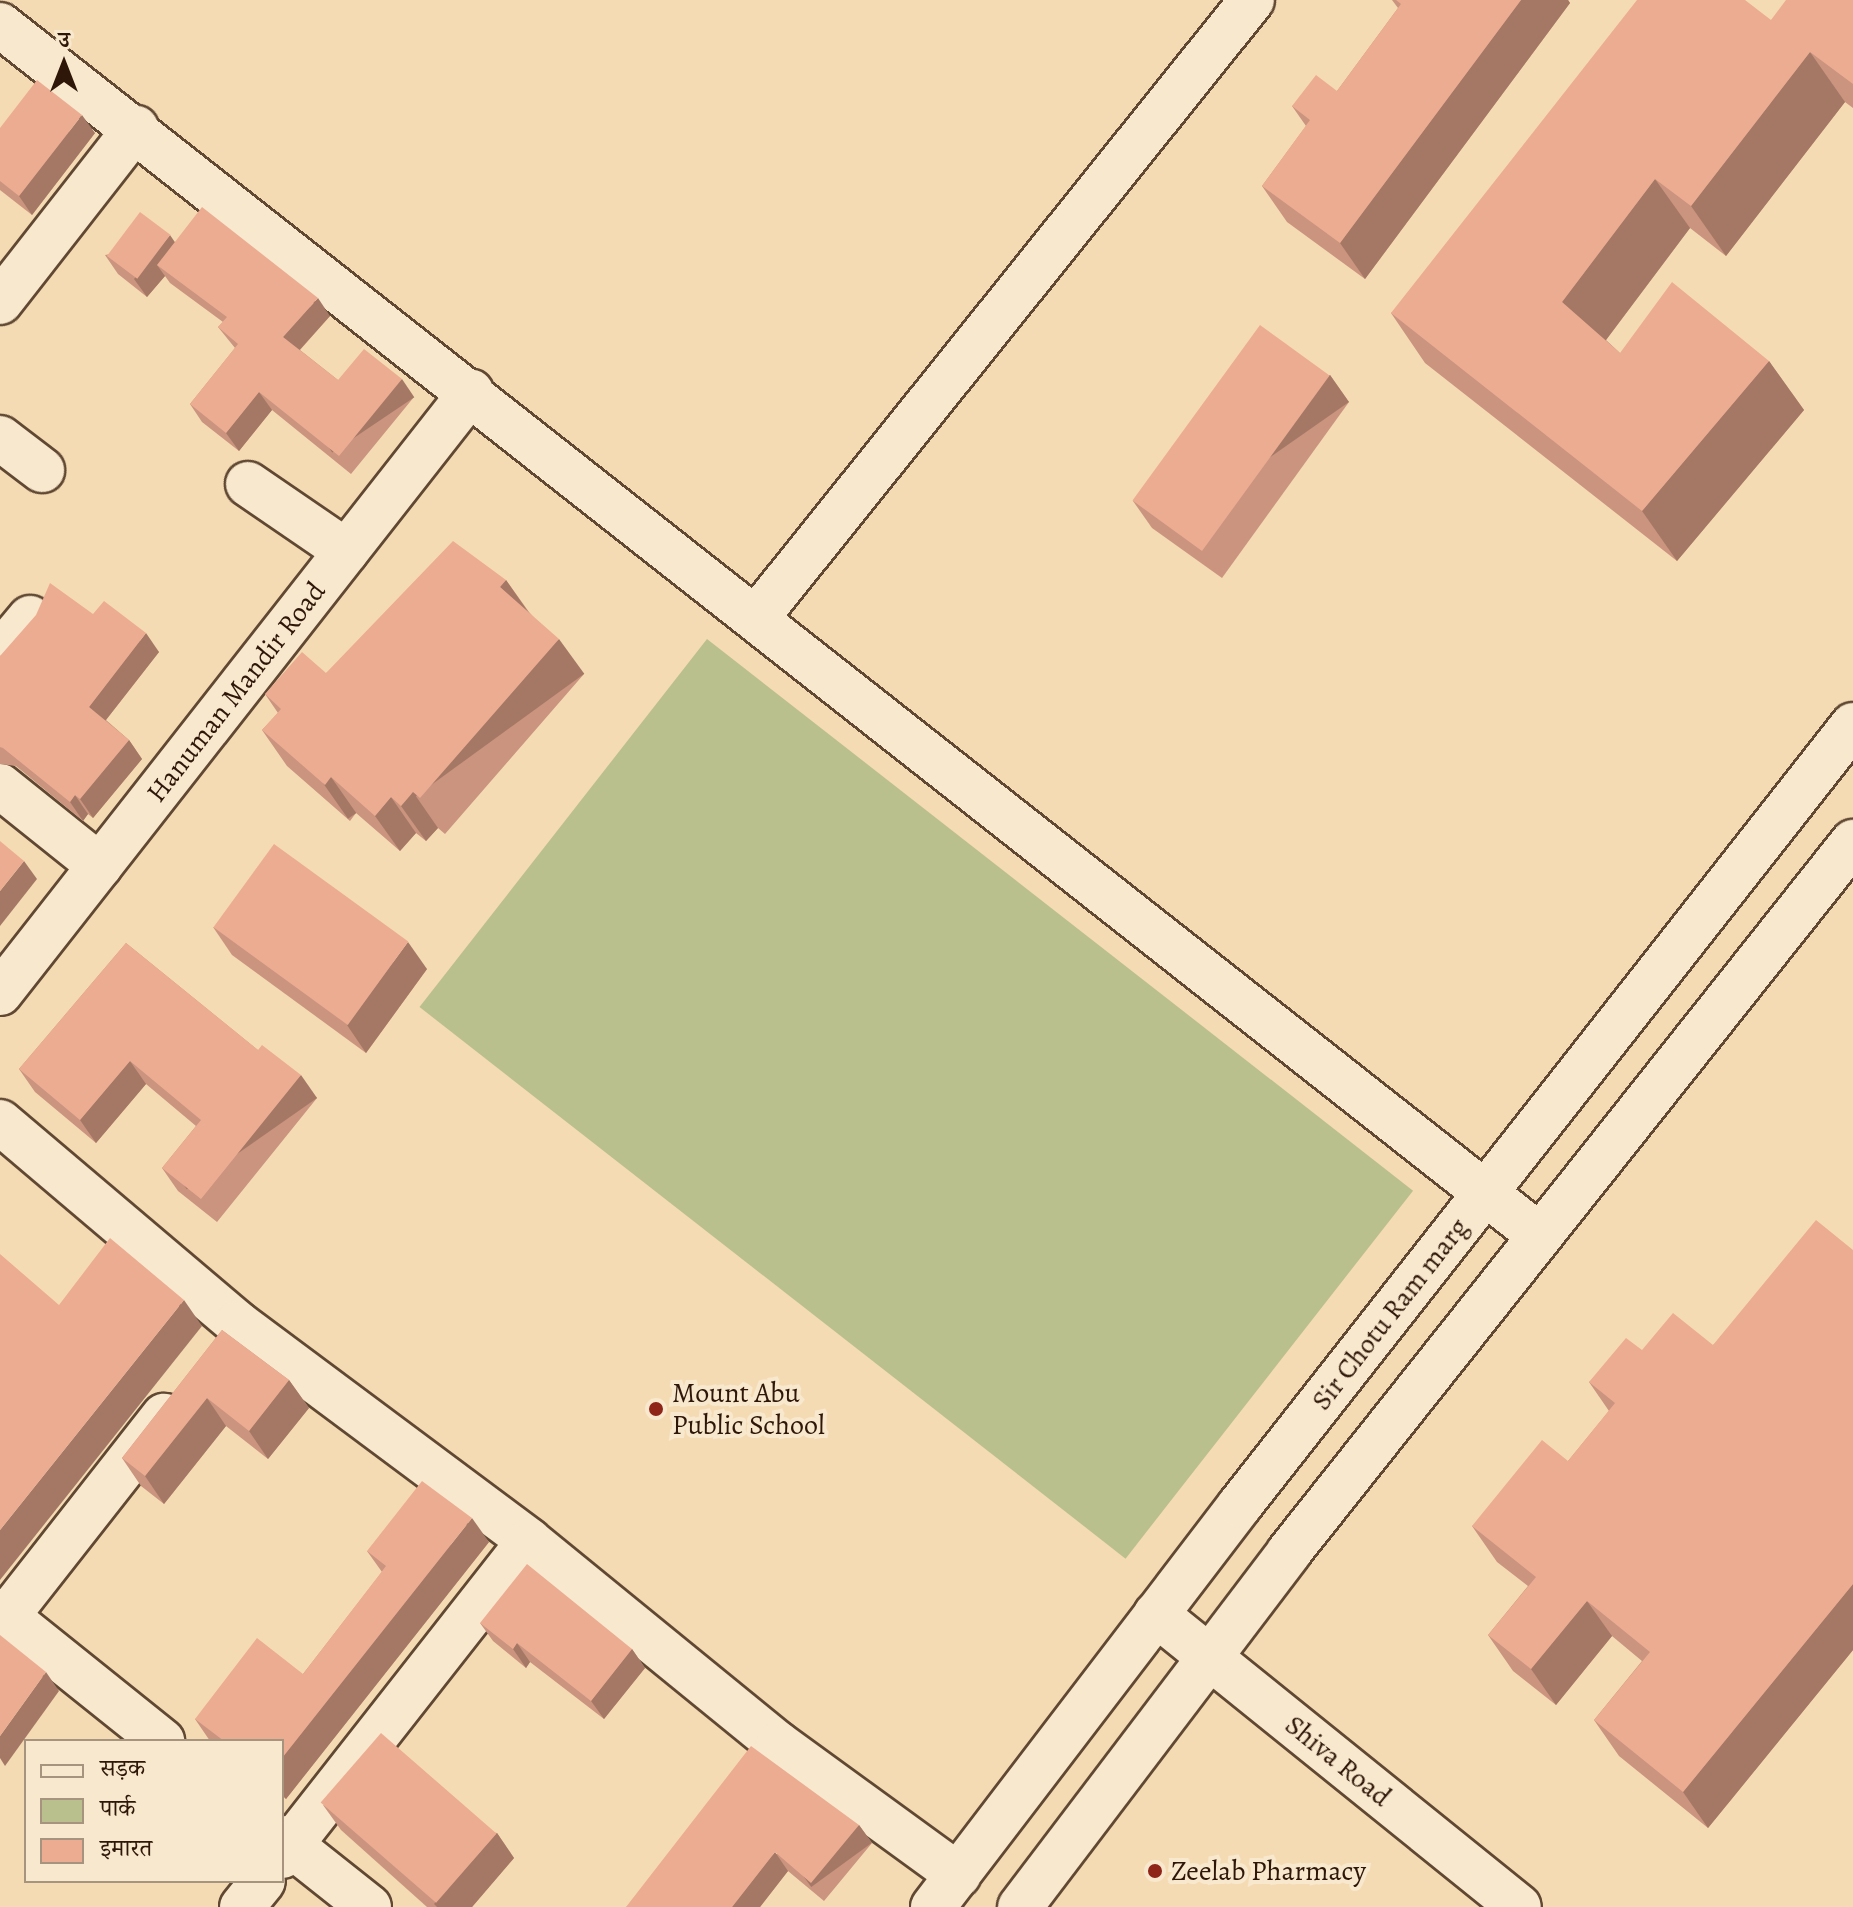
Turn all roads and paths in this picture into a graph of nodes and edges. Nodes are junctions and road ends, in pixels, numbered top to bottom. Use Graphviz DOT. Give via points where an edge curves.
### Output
graph roads {
  1 [pos="1252,0"];
  2 [pos="0,25"];
  3 [pos="136,128"];
  4 [pos="0,302"];
  5 [pos="471,392"];
  6 [pos="0,438"];
  7 [pos="42,470"];
  8 [pos="248,484"];
  9 [pos="346,551"];
  10 [pos="757,617"];
  11 [pos="30,618"];
  12 [pos="0,654"];
  13 [pos="1853,725"];
  14 [pos="0,786"];
  15 [pos="1853,842"];
  16 [pos="100,866"];
  17 [pos="0,993"];
  18 [pos="0,1122"];
  19 [pos="1485,1193"];
  20 [pos="1540,1236"];
  21 [pos="185,1390"];
  22 [pos="529,1541"];
  23 [pos="1156,1614"];
  24 [pos="2,1618"];
  25 [pos="1209,1656"];
  26 [pos="159,1739"];
  27 [pos="285,1846"];
  28 [pos="261,1883"];
  29 [pos="945,1891"];
  30 [pos="1504,1902"];
  31 [pos="242,1907"];
  32 [pos="369,1907"];
  33 [pos="1020,1907"];
  1 -- 10 [label="street"];
  2 -- 3 [label="street"];
  3 -- 4 [label="street"];
  3 -- 5 [label="street"];
  5 -- 9 [label="street, Hanuman Mandir Road"];
  5 -- 10 [label="street"];
  6 -- 7 [label="street"];
  8 -- 9 [label="street"];
  9 -- 16 [label="street, Hanuman Mandir Road"];
  10 -- 19 [label="street"];
  11 -- 12 [label="street"];
  13 -- 19 [label="street, Sir Chotu Ram marg"];
  14 -- 16 [label="street"];
  15 -- 20 [label="street"];
  16 -- 17 [label="street, Hanuman Mandir Road"];
  18 -- 22 [label="street" via="225,1338"];
  19 -- 20 [label="street"];
  19 -- 23 [label="street, Sir Chotu Ram marg"];
  20 -- 25 [label="street"];
  21 -- 24 [label="street"];
  22 -- 27 [label="street"];
  22 -- 29 [label="street" via="778,1744"];
  23 -- 25 [label="street, Shiva Road"];
  23 -- 29 [label="street, Sir Chotu Ram marg"];
  24 -- 26 [label="street"];
  25 -- 30 [label="street, Shiva Road"];
  25 -- 33 [label="street"];
  27 -- 32 [label="street"];
  28 -- 31 [label="street"];
}
